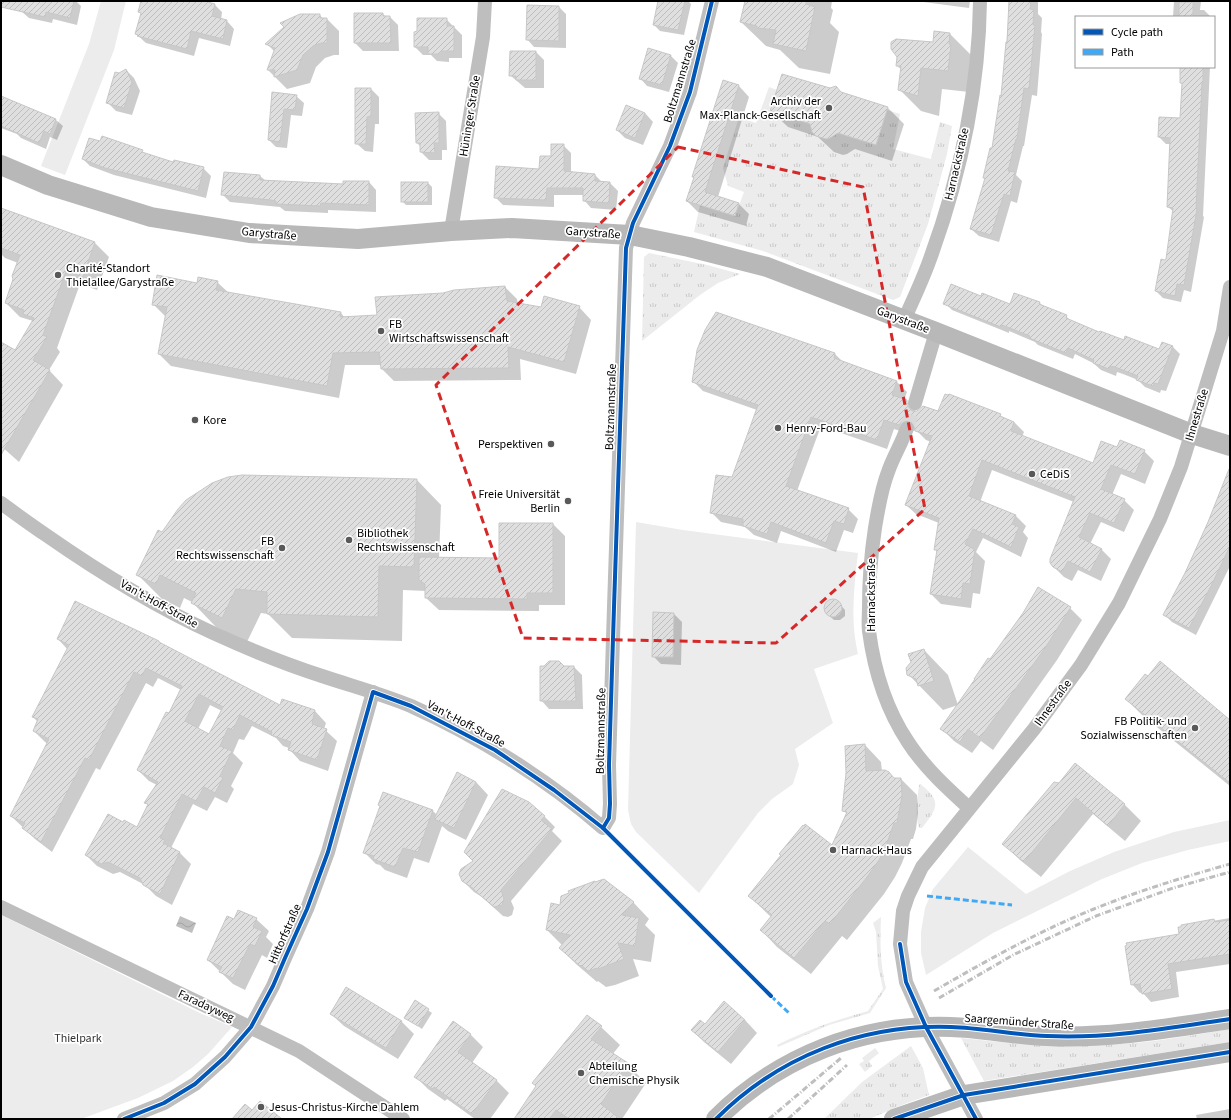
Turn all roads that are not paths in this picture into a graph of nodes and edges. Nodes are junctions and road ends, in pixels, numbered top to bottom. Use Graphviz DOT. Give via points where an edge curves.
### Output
graph roads {
  1 [pos="485,1"];
  2 [pos="712,1"];
  3 [pos="980,1"];
  4 [pos="1,165"];
  5 [pos="451,231"];
  6 [pos="630,235"];
  7 [pos="1230,287"];
  8 [pos="904,320"];
  9 [pos="936,332"];
  10 [pos="915,403"];
  11 [pos="907,428"];
  12 [pos="1192,434"];
  13 [pos="1230,446"];
  14 [pos="1,503"];
  15 [pos="373,692"];
  16 [pos="969,808"];
  17 [pos="603,828"];
  18 [pos="1,907"];
  19 [pos="1230,1019"];
  20 [pos="251,1027"];
  21 [pos="926,1027"];
  22 [pos="1230,1052"];
  23 [pos="964,1095"];
  24 [pos="124,1119"];
  25 [pos="403,1119"];
  26 [pos="716,1119"];
  27 [pos="894,1119"];
  28 [pos="976,1119"];
  1 -- 5 [label="street, Hüninger Straße" via="483,37"];
  2 -- 6 [label="street, Boltzmannstraße" via="690,92 670,146 633,223"];
  3 -- 8 [label="street, Harnackstraße" via="973,92 960,157 930,260"];
  4 -- 5 [label="street, Garystraße" via="48,185 151,217 249,233 358,239"];
  5 -- 6 [label="street, Garystraße" via="512,228"];
  6 -- 8 [label="street, Garystraße" via="689,247 767,268"];
  6 -- 17 [label="street, Boltzmannstraße" via="626,248 620,413 610,804 609,818"];
  7 -- 12 [label="street, Ihnestraße" via="1222,331"];
  8 -- 9 [label="street, Garystraße"];
  9 -- 10 [label="street"];
  9 -- 12 [label="street, Garystraße"];
  11 -- 16 [label="street, Harnackstraße" via="888,472 878,509 871,552 869,630 877,671 889,708 907,741 932,773"];
  12 -- 13 [label="street, Garystraße"];
  12 -- 16 [label="street, Ihnestraße" via="1160,519 1119,603 1081,665 1034,729"];
  14 -- 15 [label="street, Van't-Hoff-Straße" via="102,573 178,616 284,662"];
  15 -- 17 [label="street, Van't-Hoff-Straße" via="411,706 495,750 554,790"];
  15 -- 20 [label="street, Hittorfstraße" via="328,852 307,909 273,986"];
  16 -- 21 [label="street, Ihnestraße" via="922,867 903,911 900,944 904,974"];
  18 -- 20 [label="street, Faradayweg"];
  19 -- 21 [label="street, Saargemünder Straße" via="1119,1035 1082,1036 1047,1036"];
  20 -- 24 [label="street, Hittorfstraße" via="225,1057 195,1084 164,1103"];
  20 -- 25 [label="street, Faradayweg" via="299,1051"];
  21 -- 23 [label="street, Ihnestraße"];
  21 -- 26 [label="street, Saargemünder Straße" via="896,1029 858,1037 809,1054 778,1069"];
  22 -- 23 [label="street"];
  23 -- 27 [label="street"];
  23 -- 28 [label="street, Ihnestraße"];
}
